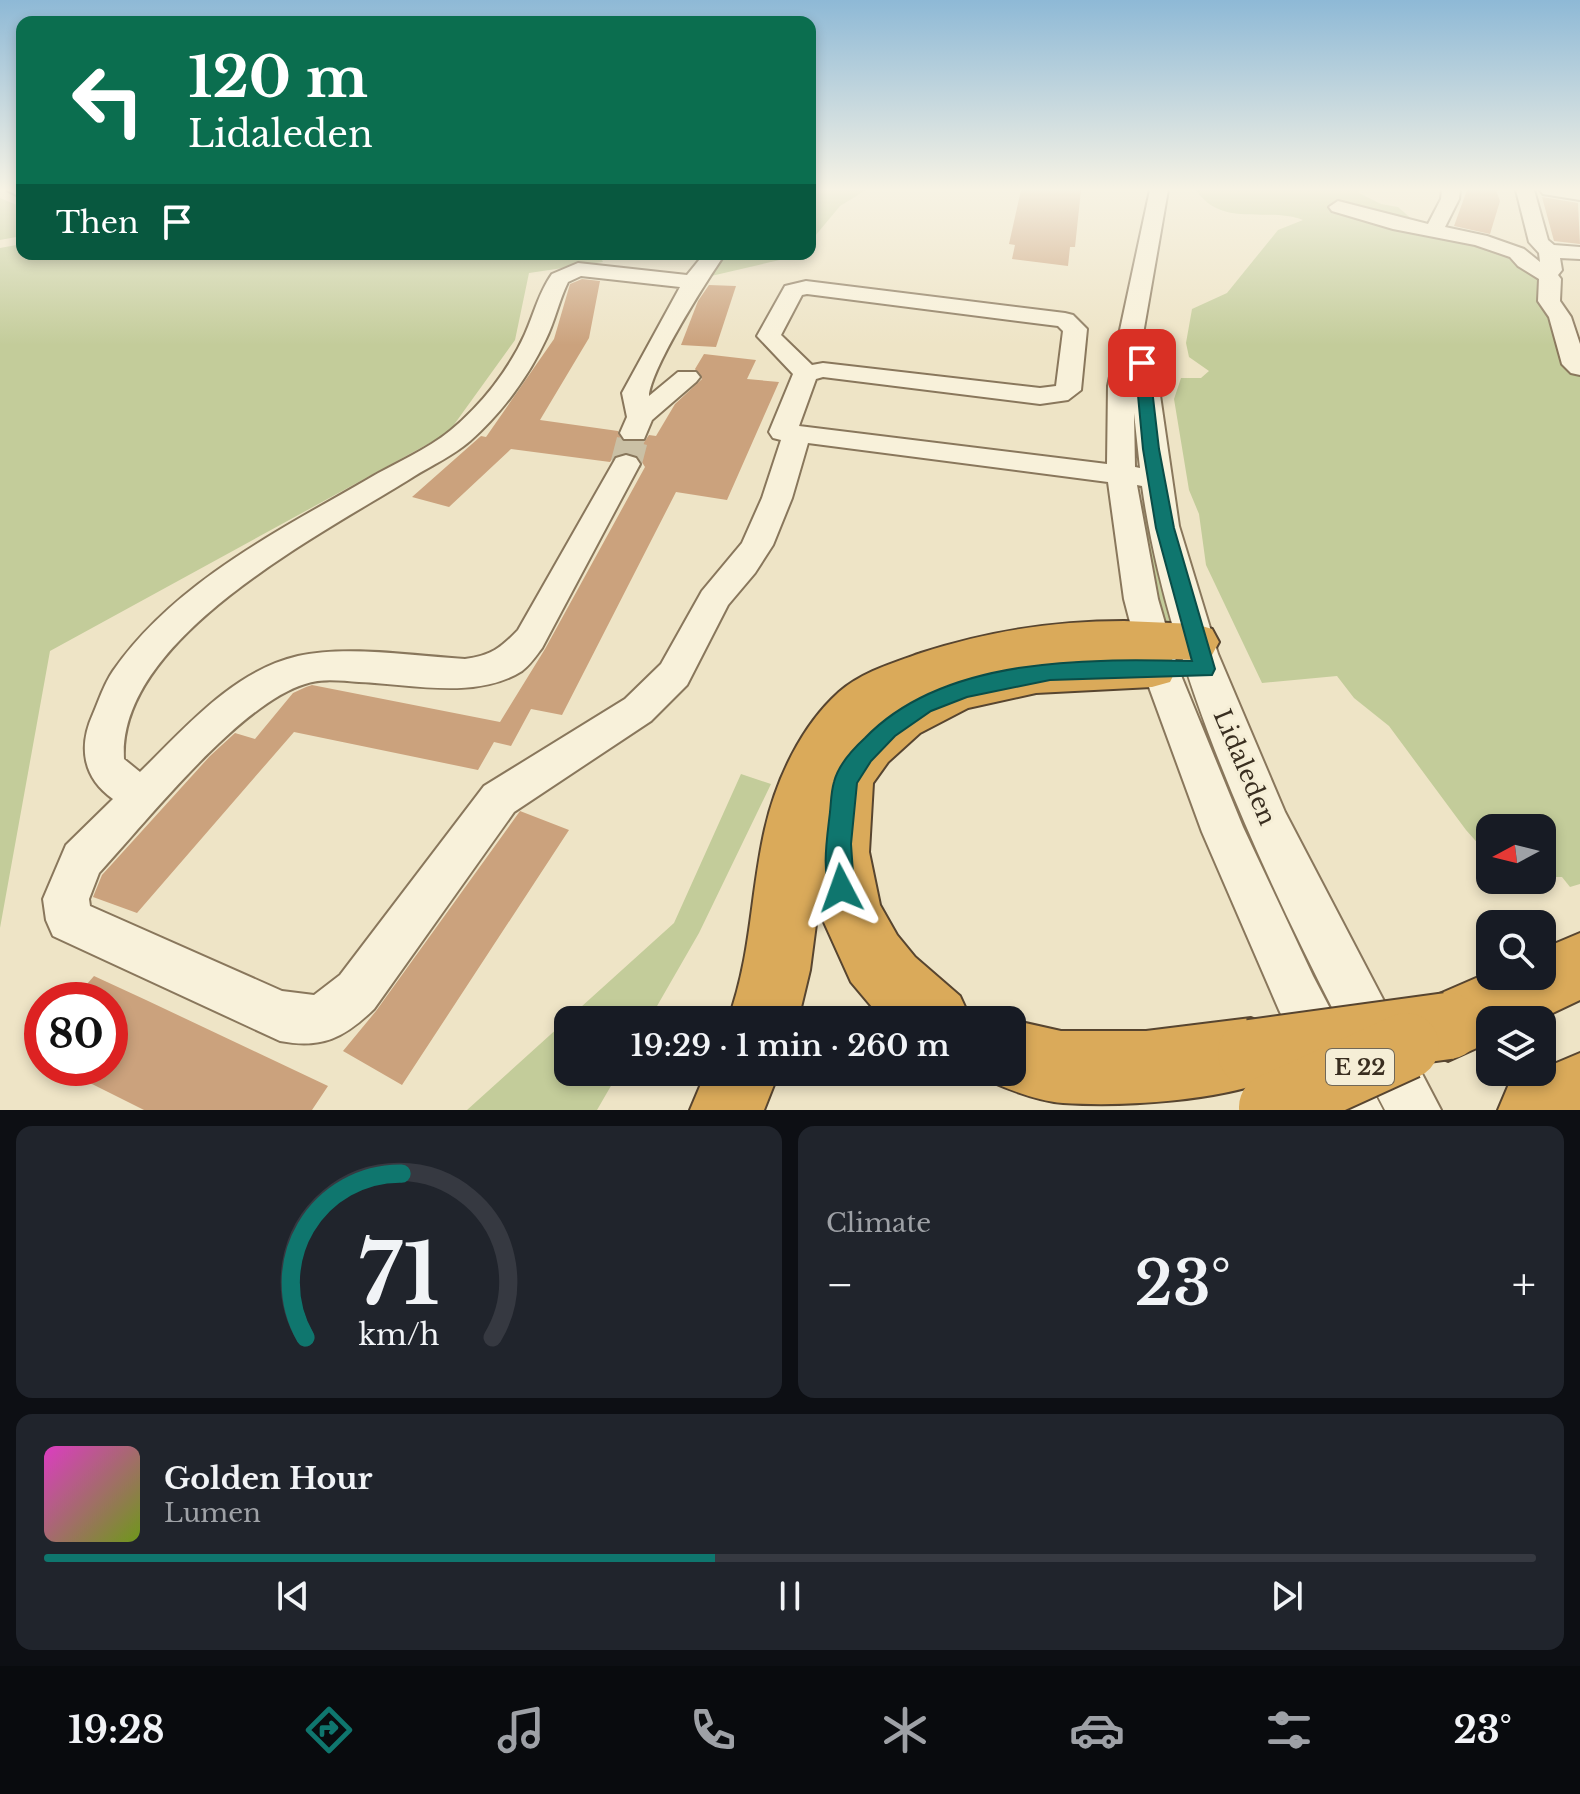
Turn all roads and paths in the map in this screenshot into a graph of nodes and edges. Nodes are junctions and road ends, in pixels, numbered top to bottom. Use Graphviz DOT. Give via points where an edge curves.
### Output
graph roads {
  1 [pos="1149,242"];
  2 [pos="1482,242"];
  3 [pos="1539,242"];
  4 [pos="1549,251"];
  5 [pos="1580,253"];
  6 [pos="710,260"];
  7 [pos="1546,273"];
  8 [pos="693,282"];
  9 [pos="1136,305"];
  10 [pos="1580,368"];
  11 [pos="806,373"];
  12 [pos="687,377"];
  13 [pos="797,434"];
  14 [pos="634,438"];
  15 [pos="1121,474"];
  16 [pos="1156,479"];
  17 [pos="1178,655"];
  18 [pos="144,796"];
  19 [pos="1580,966"];
  20 [pos="768,1006"];
  21 [pos="920,1006"];
  22 [pos="1026,1058"];
  23 [pos="737,1086"];
  24 [pos="1580,1089"];
  25 [pos="1263,1090"];
  26 [pos="727,1110"];
  27 [pos="1356,1110"];
  28 [pos="1414,1110"];
  29 [pos="1535,1110"];
  1 -- 9 [label="street, Lidaleden"];
  2 -- 7 [label="street" via="1511,249"];
  3 -- 4 [label="street"];
  4 -- 5 [label="street"];
  4 -- 7 [label="street" via="1552,271"];
  6 -- 8 [label="street"];
  7 -- 10 [label="street" via="1549,301"];
  8 -- 14 [label="street" via="635,393"];
  8 -- 18 [label="street" via="578,269 559,278 534,340 490,404 459,437 240,570 157,640 114,699 101,753 112,778"];
  9 -- 15 [label="street, Lidaleden" via="1121,386"];
  9 -- 16 [label="street, Lidaleden"];
  11 -- 11 [label="street" via="769,336 793,291 806,287 1065,320 1075,329 1068,390 1059,395 823,370"];
  11 -- 13 [label="street" via="783,432"];
  12 -- 14 [label="street"];
  13 -- 15 [label="street"];
  13 -- 18 [label="street" via="771,513 748,559 710,604 689,654 669,683 639,710 499,799 357,992 332,1016 306,1022 280,1016 69,920 66,899 82,860"];
  14 -- 18 [label="street" via="530,639 512,659 491,670 465,673 333,666 299,670 221,717"];
  15 -- 16 [label="street"];
  15 -- 17 [label="street, Lidaleden" via="1134,563"];
  16 -- 17 [label="street, Lidaleden"];
  17 -- 20 [label="highway" via="1062,638 959,659 895,682 859,706 832,737 811,774 799,812"];
  17 -- 21 [label="highway" via="964,689 923,704 887,729 863,755 846,781 838,844 841,888 857,932 890,980"];
  17 -- 27 [label="street, Lidaleden" via="1229,846"];
  17 -- 28 [label="street, Lidaleden"];
  19 -- 25 [label="highway, E 22, bridge" via="1448,1026"];
  22 -- 25 [label="highway" via="1061,1067 1132,1067"];
  23 -- 26 [label="highway"];
  24 -- 29 [label="highway"];
}
